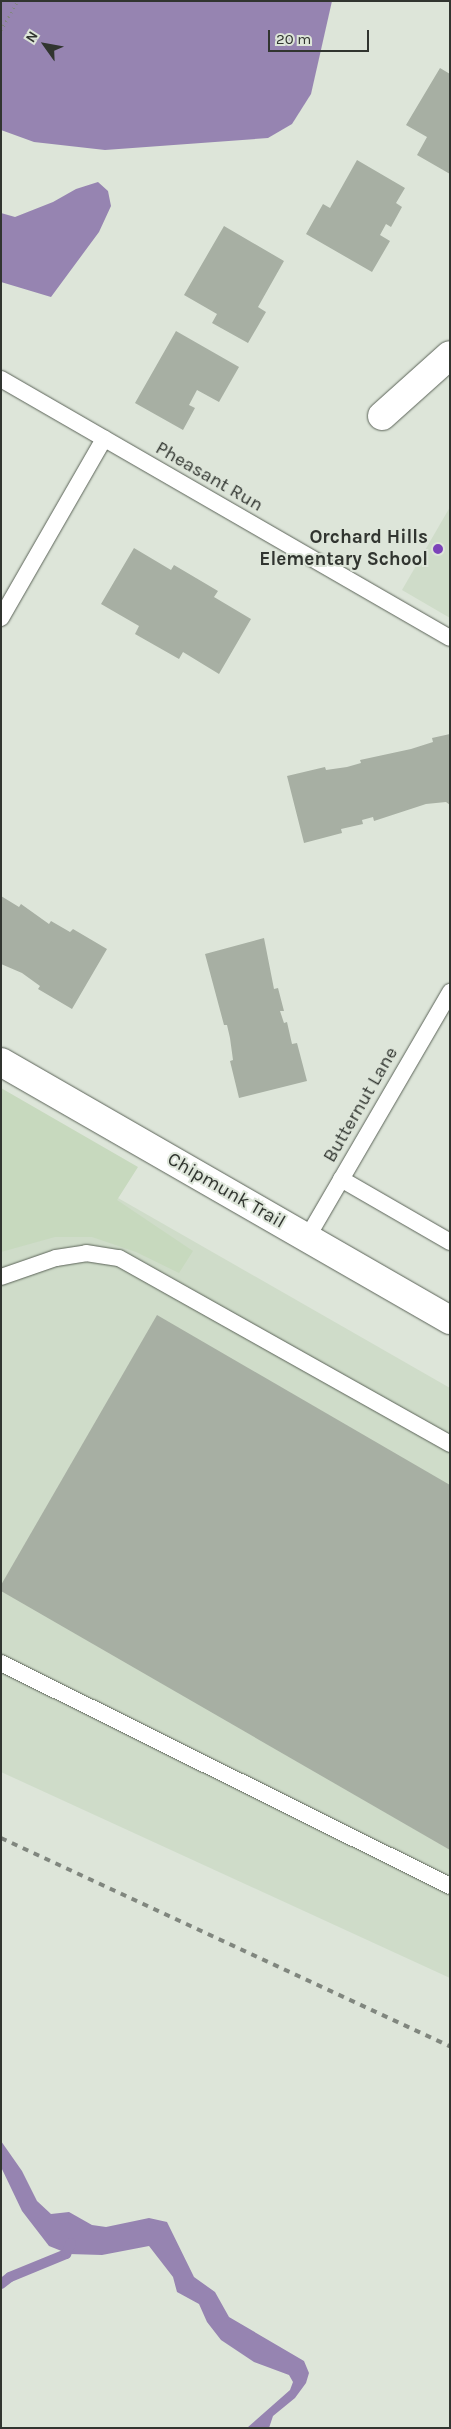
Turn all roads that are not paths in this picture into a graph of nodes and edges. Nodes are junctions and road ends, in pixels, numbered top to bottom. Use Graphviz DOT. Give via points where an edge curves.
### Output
graph roads {
  1 [pos="450,355"];
  2 [pos="1,379"];
  3 [pos="382,416"];
  4 [pos="104,439"];
  5 [pos="1,618"];
  6 [pos="450,638"];
  7 [pos="450,992"];
  8 [pos="1,1062"];
  9 [pos="341,1179"];
  10 [pos="307,1238"];
  11 [pos="450,1242"];
  12 [pos="1,1277"];
  13 [pos="450,1320"];
  14 [pos="450,1444"];
  15 [pos="1,1663"];
  16 [pos="450,1886"];
  1 -- 3 [label="street"];
  2 -- 4 [label="lane, Pheasant Run"];
  4 -- 5 [label="lane"];
  4 -- 6 [label="lane, Pheasant Run"];
  7 -- 9 [label="lane, Butternut Lane"];
  8 -- 10 [label="street, Chipmunk Trail"];
  9 -- 10 [label="lane, Butternut Lane"];
  9 -- 11 [label="lane"];
  10 -- 13 [label="street, Chipmunk Trail"];
  12 -- 14 [label="lane" via="64,1257 86,1254 119,1258"];
  15 -- 16 [label="lane"];
}
